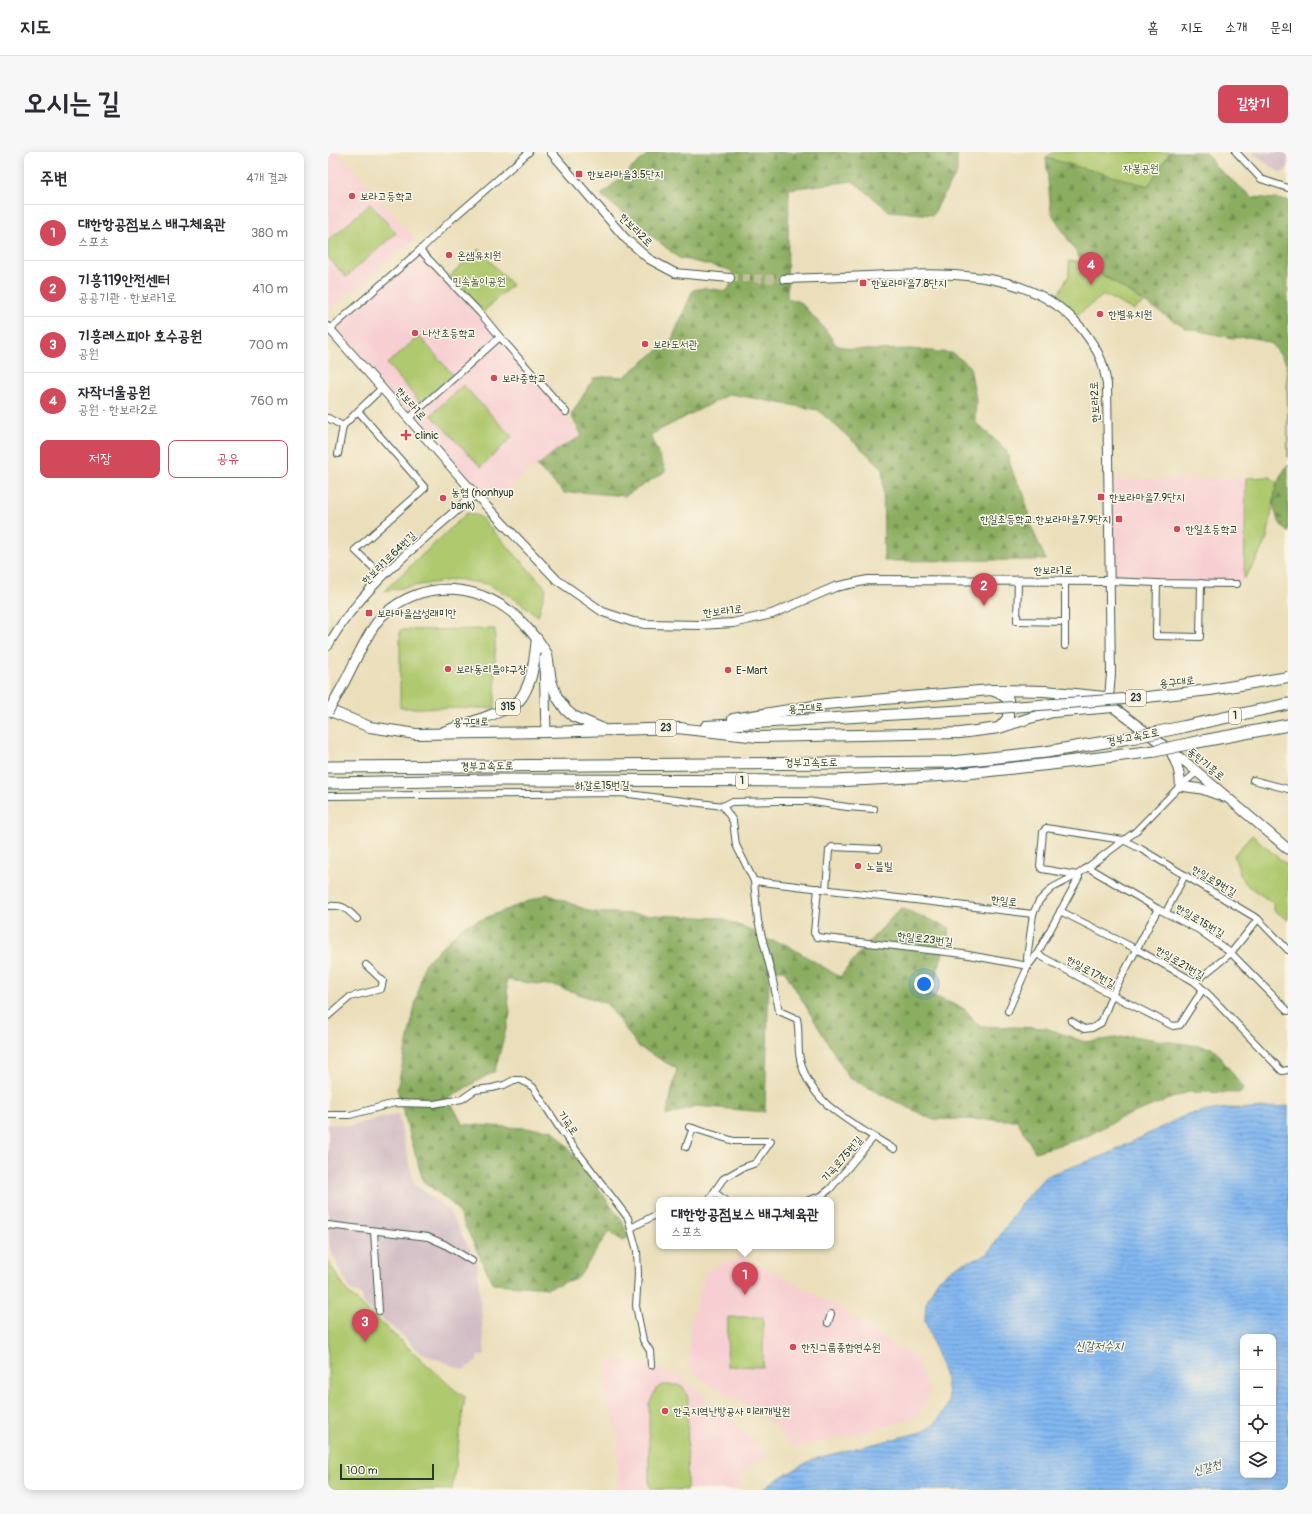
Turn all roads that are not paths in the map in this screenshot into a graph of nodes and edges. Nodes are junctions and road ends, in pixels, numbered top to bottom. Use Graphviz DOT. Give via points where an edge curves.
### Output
graph roads {
  1 [pos="529,152"];
  2 [pos="551,152"];
  3 [pos="1236,152"];
  4 [pos="1288,188"];
  5 [pos="420,250"];
  6 [pos="730,278"];
  7 [pos="784,279"];
  8 [pos="329,329"];
  9 [pos="500,337"];
  10 [pos="382,388"];
  11 [pos="358,411"];
  12 [pos="566,412"];
  13 [pos="328,418"];
  14 [pos="409,418"];
  15 [pos="343,426"];
  16 [pos="338,454"];
  17 [pos="475,494"];
  18 [pos="382,576"];
  19 [pos="1018,581"];
  20 [pos="1065,581"];
  21 [pos="1109,581"];
  22 [pos="1157,583"];
  23 [pos="1201,583"];
  24 [pos="1237,584"];
  25 [pos="1065,622"];
  26 [pos="537,639"];
  27 [pos="328,646"];
  28 [pos="1065,646"];
  29 [pos="1288,677"];
  30 [pos="991,690"];
  31 [pos="1111,702"];
  32 [pos="1288,704"];
  33 [pos="328,711"];
  34 [pos="1288,725"];
  35 [pos="677,728"];
  36 [pos="999,728"];
  37 [pos="605,729"];
  38 [pos="546,732"];
  39 [pos="435,735"];
  40 [pos="1171,751"];
  41 [pos="328,766"];
  42 [pos="1197,772"];
  43 [pos="1253,780"];
  44 [pos="328,784"];
  45 [pos="1180,786"];
  46 [pos="1288,789"];
  47 [pos="328,796"];
  48 [pos="1231,800"];
  49 [pos="723,806"];
  50 [pos="874,809"];
  51 [pos="1123,840"];
  52 [pos="878,849"];
  53 [pos="1288,850"];
  54 [pos="1087,867"];
  55 [pos="1076,874"];
  56 [pos="1184,875"];
  57 [pos="754,881"];
  58 [pos="818,888"];
  59 [pos="826,889"];
  60 [pos="328,906"];
  61 [pos="1158,909"];
  62 [pos="1060,911"];
  63 [pos="1166,912"];
  64 [pos="1033,914"];
  65 [pos="357,919"];
  66 [pos="1258,919"];
  67 [pos="1136,950"];
  68 [pos="1288,950"];
  69 [pos="1232,953"];
  70 [pos="1037,954"];
  71 [pos="366,965"];
  72 [pos="1028,966"];
  73 [pos="1195,982"];
  74 [pos="1203,989"];
  75 [pos="1112,995"];
  76 [pos="1008,1010"];
  77 [pos="1288,1011"];
  78 [pos="328,1016"];
  79 [pos="1071,1021"];
  80 [pos="1288,1070"];
  81 [pos="328,1115"];
  82 [pos="874,1137"];
  83 [pos="686,1147"];
  84 [pos="894,1149"];
  85 [pos="714,1192"];
  86 [pos="711,1197"];
  87 [pos="721,1197"];
  88 [pos="818,1197"];
  89 [pos="656,1215"];
  90 [pos="328,1225"];
  91 [pos="631,1228"];
  92 [pos="374,1231"];
  93 [pos="472,1261"];
  94 [pos="379,1311"];
  95 [pos="831,1314"];
  96 [pos="828,1322"];
  97 [pos="651,1365"];
  1 -- 5 [label="street"];
  2 -- 6 [label="street, 한보라2로" via="625,238 649,259 675,273"];
  3 -- 4 [label="street" via="1261,180"];
  5 -- 8 [label="street"];
  5 -- 9 [label="street"];
  7 -- 21 [label="street, 한보라2로" via="936,274 979,277 1003,281 1030,291 1054,302 1073,318 1089,338 1101,360 1107,384"];
  8 -- 10 [label="street, 한보라1로"];
  9 -- 12 [label="street"];
  9 -- 14 [label="street"];
  10 -- 11 [label="street"];
  10 -- 14 [label="street, 한보라1로"];
  11 -- 15 [label="street"];
  11 -- 18 [label="street" via="425,488 355,550"];
  13 -- 15 [label="street"];
  14 -- 17 [label="street, 한보라1로"];
  15 -- 16 [label="street"];
  17 -- 18 [label="street, 한보라1로64번길"];
  17 -- 19 [label="street, 한보라1로" via="557,580 603,612 633,622 668,625 733,623 772,614 835,587 868,580"];
  18 -- 27 [label="street, 한보라1로64번길" via="355,607"];
  19 -- 20 [label="street, 한보라1로"];
  19 -- 25 [label="street" via="1017,621"];
  20 -- 21 [label="street, 한보라1로"];
  20 -- 25 [label="street"];
  21 -- 22 [label="street, 한보라1로"];
  21 -- 31 [label="street, 한보라2로"];
  22 -- 23 [label="street, 한보라1로"];
  22 -- 23 [label="street" via="1156,636 1200,638"];
  23 -- 24 [label="street, 한보라1로"];
  25 -- 28 [label="street"];
  26 -- 33 [label="main road, bridge" via="516,615 480,594 463,590 416,594 402,600 380,619"];
  26 -- 37 [label="main road" via="547,654 551,681 557,697 566,710 573,716"];
  26 -- 38 [label="main road" via="544,653"];
  26 -- 39 [label="main road, 315" via="534,669 526,690 516,704"];
  29 -- 35 [label="main road, 용구대로 / 23, bridge" via="1196,692 1138,698"];
  30 -- 31 [label="main road" via="1045,691"];
  30 -- 35 [label="main road" via="826,704"];
  30 -- 36 [label="main road" via="1008,699 1008,718"];
  31 -- 36 [label="main road" via="1053,712"];
  31 -- 40 [label="main road, 동탄기흥로"];
  32 -- 41 [label="highway, 경부고속도로 / 1, bridge" via="1135,737 1046,752 951,762"];
  33 -- 39 [label="main road, 용구대로 / 23" via="370,727"];
  34 -- 44 [label="highway, 경부고속도로 / 1, bridge" via="1155,751 949,775 836,781 489,780"];
  35 -- 36 [label="main road" via="758,737 960,733"];
  35 -- 37 [label="main road, 용구대로 / 23"];
  37 -- 38 [label="main road, 용구대로 / 23"];
  38 -- 39 [label="main road, 용구대로 / 23"];
  40 -- 42 [label="main road, 동탄기흥로"];
  40 -- 45 [label="main road" via="1179,769"];
  42 -- 45 [label="street"];
  42 -- 48 [label="main road, 동탄기흥로"];
  43 -- 46 [label="street"];
  45 -- 48 [label="main road" via="1202,789"];
  45 -- 51 [label="street" via="1135,832"];
  47 -- 49 [label="street, 하갈로15번길" via="621,793"];
  48 -- 53 [label="main road, 동탄기흥로"];
  49 -- 50 [label="street, 하갈로15번길" via="731,802 778,801"];
  49 -- 57 [label="street" via="733,821 736,844"];
  51 -- 54 [label="street"];
  51 -- 55 [label="street, 한일로9번길" via="1046,828 1043,832 1040,866 1042,869"];
  51 -- 56 [label="street, 한일로9번길" via="1141,848"];
  52 -- 59 [label="street" via="832,847 829,850"];
  54 -- 55 [label="street"];
  54 -- 61 [label="street, 한일로15번길"];
  55 -- 62 [label="street" via="1079,877"];
  55 -- 64 [label="street" via="1052,888 1039,901"];
  56 -- 63 [label="street"];
  56 -- 66 [label="street, 한일로9번길"];
  57 -- 58 [label="street, 한일로"];
  57 -- 82 [label="street, 기곡로75번길" via="758,921 779,1011 797,1019 799,1057 805,1076 816,1093 834,1111"];
  58 -- 59 [label="street, 한일로"];
  58 -- 72 [label="street, 한일로23번길" via="814,933 817,937 963,954"];
  59 -- 64 [label="street, 한일로"];
  60 -- 65 [label="street" via="345,907"];
  61 -- 63 [label="street, 한일로15번길"];
  61 -- 67 [label="street"];
  62 -- 67 [label="street, 한일로21번길"];
  62 -- 70 [label="street"];
  63 -- 69 [label="street, 한일로15번길" via="1199,930"];
  64 -- 72 [label="street"];
  66 -- 68 [label="street, 한일로9번길"];
  66 -- 69 [label="street"];
  67 -- 73 [label="street, 한일로21번길"];
  67 -- 75 [label="street"];
  69 -- 73 [label="street"];
  69 -- 77 [label="street, 한일로15번길"];
  70 -- 72 [label="street"];
  70 -- 75 [label="street, 한일로17번길"];
  71 -- 78 [label="street" via="383,981 382,989 350,997"];
  72 -- 76 [label="street"];
  73 -- 74 [label="street, 한일로21번길"];
  74 -- 75 [label="street, 한일로17번길" via="1180,1025 1173,1026"];
  74 -- 80 [label="street, 한일로21번길" via="1282,1071"];
  75 -- 79 [label="street" via="1100,1023 1084,1029"];
  81 -- 91 [label="street, 기곡로" via="350,1115 395,1103 434,1104 462,1099 475,1090 521,1080 533,1088 560,1130 628,1218"];
  82 -- 84 [label="street"];
  82 -- 88 [label="street, 기곡로75번길" via="830,1189"];
  83 -- 85 [label="street" via="691,1127 734,1141 771,1141 756,1164 742,1168 723,1179"];
  85 -- 86 [label="street"];
  85 -- 87 [label="street"];
  89 -- 91 [label="street"];
  90 -- 92 [label="street"];
  91 -- 97 [label="street, 기곡로" via="637,1251 636,1306 643,1340 650,1351"];
  92 -- 93 [label="street" via="435,1240"];
  92 -- 94 [label="street"];
  95 -- 96 [label="street"];
}
